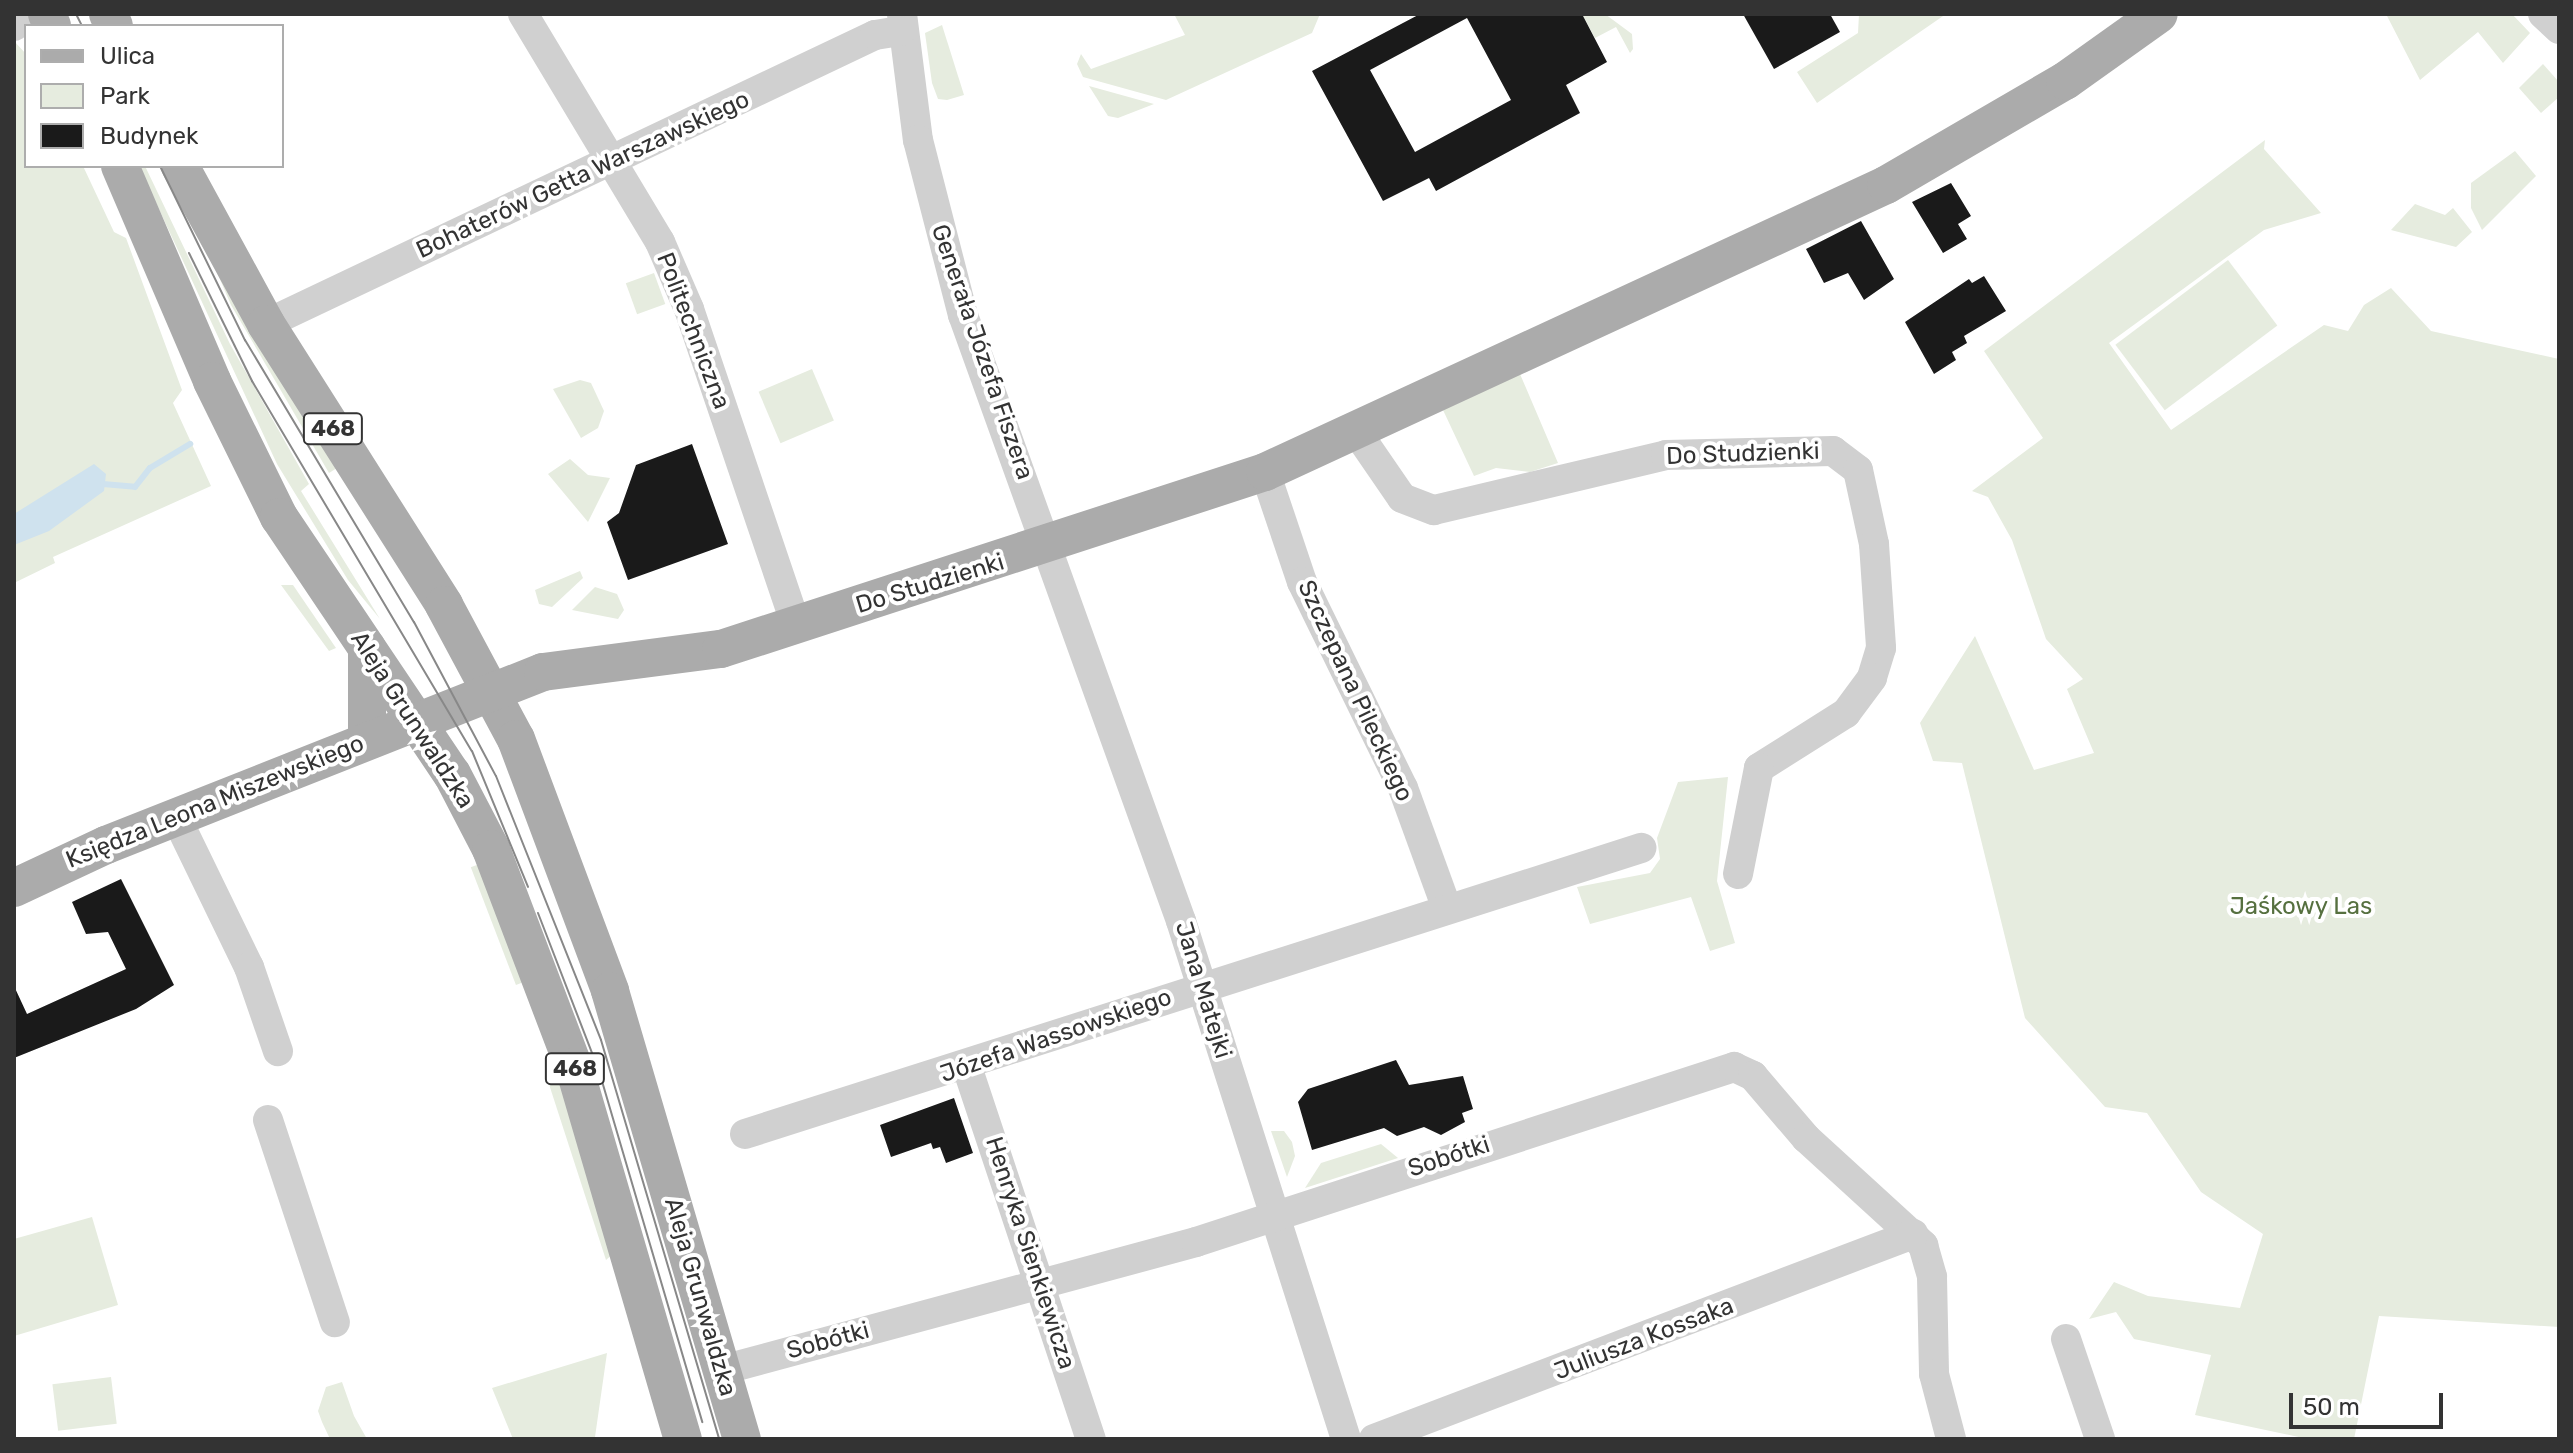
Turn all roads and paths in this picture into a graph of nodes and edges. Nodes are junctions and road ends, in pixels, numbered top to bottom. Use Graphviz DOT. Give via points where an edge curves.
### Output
graph roads {
  1 [pos="32,14"];
  2 [pos="523,14"];
  3 [pos="2159,14"];
  4 [pos="2543,14"];
  5 [pos="902,23"];
  6 [pos="14,26"];
  7 [pos="2559,29"];
  8 [pos="609,164"];
  9 [pos="121,168"];
  10 [pos="181,168"];
  11 [pos="266,324"];
  12 [pos="1356,431"];
  13 [pos="1265,472"];
  14 [pos="1049,545"];
  15 [pos="796,626"];
  16 [pos="367,648"];
  17 [pos="492,689"];
  18 [pos="417,720"];
  19 [pos="367,740"];
  20 [pos="177,819"];
  21 [pos="1641,848"];
  22 [pos="1738,874"];
  23 [pos="15,884"];
  24 [pos="1447,909"];
  25 [pos="1203,985"];
  26 [pos="278,1051"];
  27 [pos="967,1067"];
  28 [pos="268,1120"];
  29 [pos="745,1134"];
  30 [pos="1274,1212"];
  31 [pos="1913,1234"];
  32 [pos="1041,1284"];
  33 [pos="335,1322"];
  34 [pos="2066,1339"];
  35 [pos="722,1370"];
  36 [pos="683,1439"];
  37 [pos="742,1439"];
  38 [pos="1091,1439"];
  39 [pos="1346,1439"];
  40 [pos="1374,1439"];
  41 [pos="1951,1439"];
  42 [pos="2100,1439"];
  1 -- 6 [label="street"];
  2 -- 8 [label="street, Politechniczna"];
  3 -- 12 [label="main road, Do Studzienki" via="2065,81 1900,177"];
  4 -- 7 [label="street"];
  5 -- 8 [label="street, Bohaterów Getta Warszawskiego"];
  5 -- 14 [label="street, Generała Józefa Fiszera" via="940,240"];
  8 -- 11 [label="street, Bohaterów Getta Warszawskiego"];
  8 -- 15 [label="street, Politechniczna" via="660,242 689,309"];
  9 -- 16 [label="main road, Aleja Grunwaldzka / 468" via="245,451 279,517"];
  10 -- 11 [label="main road, Aleja Grunwaldzka / 468"];
  11 -- 17 [label="main road, Aleja Grunwaldzka / 468"];
  12 -- 13 [label="main road, Do Studzienki"];
  12 -- 22 [label="street, Do Studzienki" via="1402,498 1434,510 1666,455 1833,451 1851,463 1863,478 1874,544 1881,611 1877,663 1846,713 1759,768"];
  13 -- 14 [label="main road, Do Studzienki"];
  13 -- 24 [label="street, Szczepana Pileckiego" via="1302,582 1403,788"];
  14 -- 15 [label="main road, Do Studzienki"];
  14 -- 25 [label="street, Jana Matejki" via="1093,688"];
  15 -- 17 [label="main road, Do Studzienki" via="692,654 543,672"];
  16 -- 18 [label="main road, Aleja Grunwaldzka / 468"];
  16 -- 19 [label="main road"];
  17 -- 18 [label="main road, Księdza Leona Miszewskiego"];
  17 -- 35 [label="main road, Aleja Grunwaldzka / 468" via="532,777 610,991"];
  18 -- 19 [label="main road, Księdza Leona Miszewskiego"];
  18 -- 36 [label="main road, Aleja Grunwaldzka / 468" via="491,849 540,971"];
  19 -- 20 [label="main road, Księdza Leona Miszewskiego"];
  20 -- 23 [label="main road, Księdza Leona Miszewskiego"];
  20 -- 26 [label="street" via="247,963"];
  21 -- 24 [label="street, Józefa Wassowskiego"];
  24 -- 25 [label="street, Józefa Wassowskiego"];
  25 -- 27 [label="street, Józefa Wassowskiego"];
  25 -- 30 [label="street, Jana Matejki"];
  27 -- 29 [label="street, Józefa Wassowskiego"];
  27 -- 32 [label="street, Henryka Sienkiewicza"];
  28 -- 33 [label="street"];
  30 -- 31 [label="street, Sobótki" via="1734,1067 1753,1076 1806,1138"];
  30 -- 32 [label="street, Sobótki" via="1196,1242"];
  30 -- 39 [label="street, Jana Matejki"];
  31 -- 40 [label="street, Juliusza Kossaka"];
  31 -- 41 [label="street, Sobótki" via="1930,1256 1934,1374"];
  32 -- 35 [label="street, Sobótki"];
  32 -- 38 [label="street, Henryka Sienkiewicza"];
  34 -- 42 [label="street"];
  35 -- 37 [label="main road, Aleja Grunwaldzka / 468"];
}
